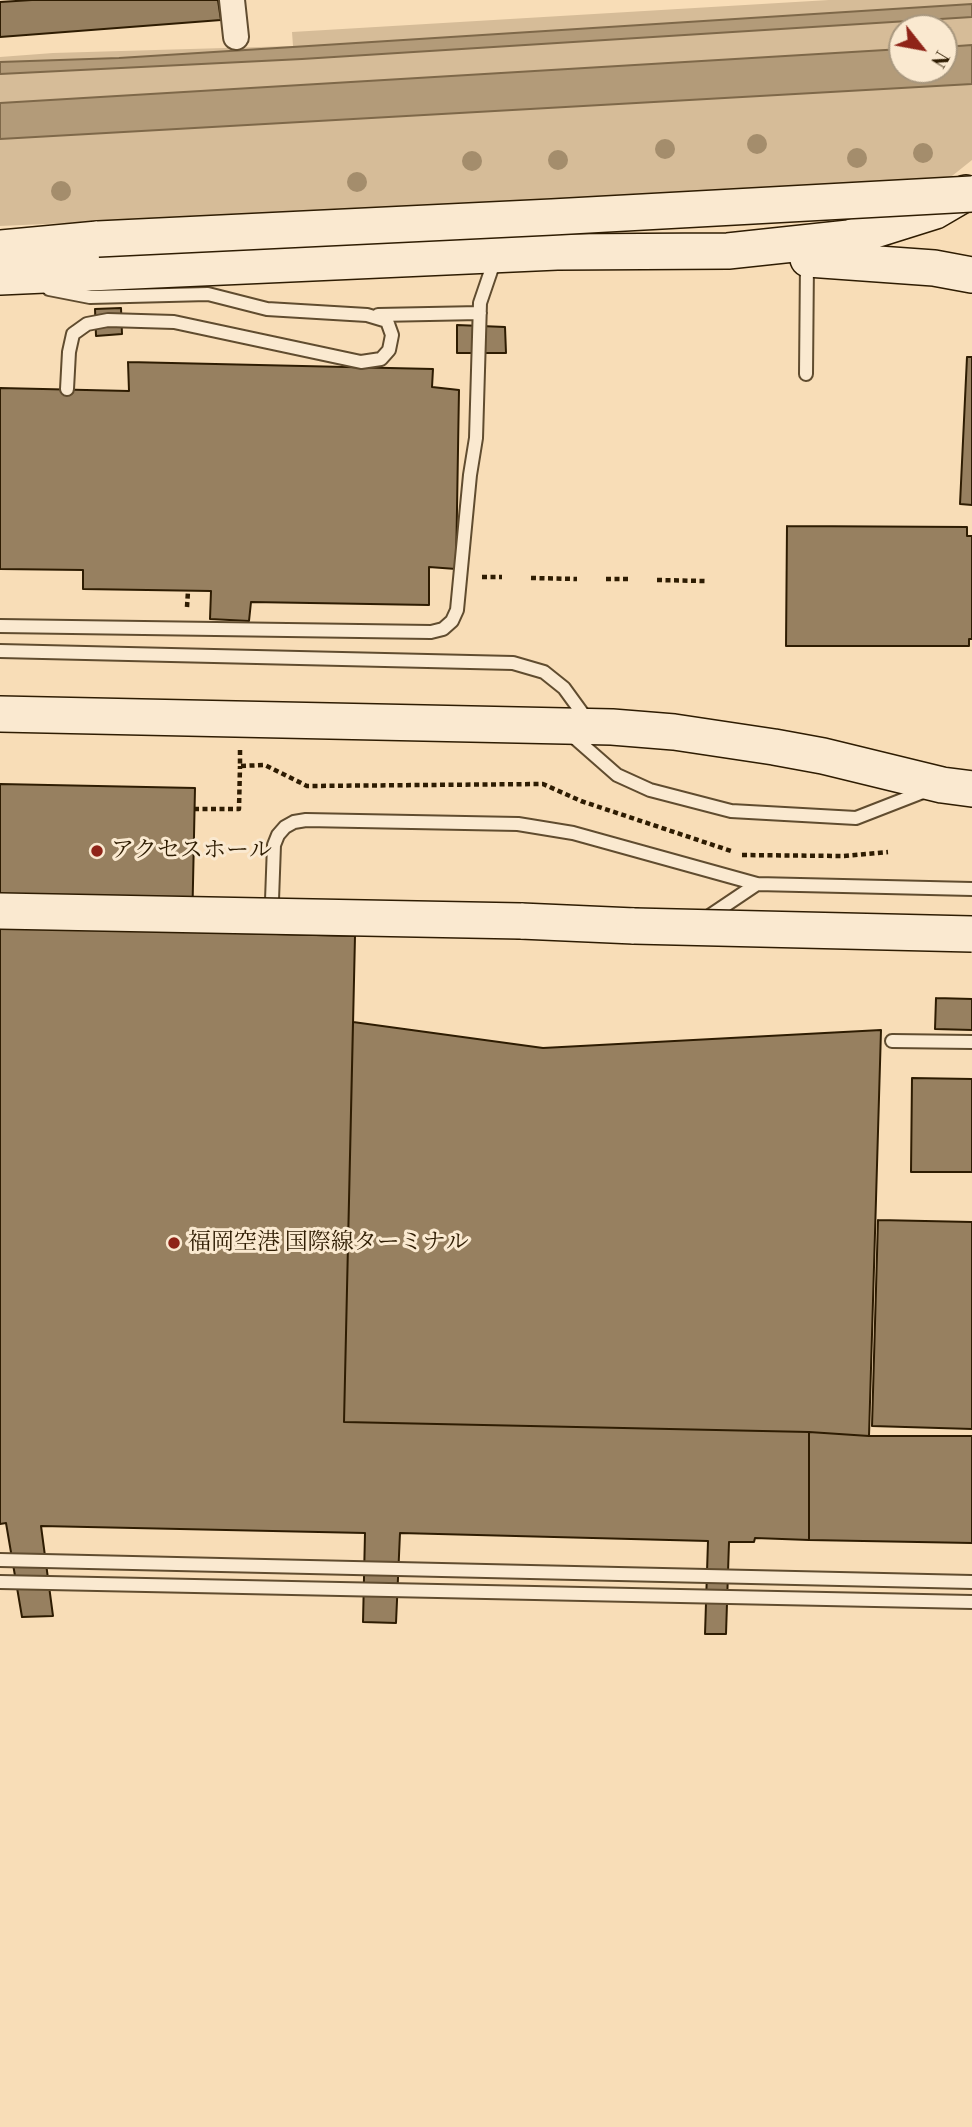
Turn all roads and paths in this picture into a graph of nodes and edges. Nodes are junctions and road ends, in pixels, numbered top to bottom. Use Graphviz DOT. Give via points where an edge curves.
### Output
graph roads {
  1 [pos="232,0"];
  2 [pos="236,37"];
  3 [pos="972,192"];
  4 [pos="0,248"];
  5 [pos="727,251"];
  6 [pos="497,255"];
  7 [pos="807,258"];
  8 [pos="972,275"];
  9 [pos="0,278"];
  10 [pos="480,313"];
  11 [pos="367,315"];
  12 [pos="806,374"];
  13 [pos="67,389"];
  14 [pos="531,578"];
  15 [pos="577,579"];
  16 [pos="606,579"];
  17 [pos="629,579"];
  18 [pos="657,580"];
  19 [pos="705,580"];
  20 [pos="0,626"];
  21 [pos="0,651"];
  22 [pos="0,714"];
  23 [pos="577,726"];
  24 [pos="240,746"];
  25 [pos="240,766"];
  26 [pos="307,786"];
  27 [pos="957,787"];
  28 [pos="194,809"];
  29 [pos="757,884"];
  30 [pos="972,889"];
  31 [pos="0,911"];
  32 [pos="972,933"];
  33 [pos="892,1041"];
  34 [pos="972,1042"];
  35 [pos="0,1560"];
  36 [pos="0,1582"];
  37 [pos="972,1582"];
  38 [pos="972,1602"];
  1 -- 2 [label="street"];
  3 -- 4 [label="street, bridge"];
  3 -- 5 [label="street" via="935,211 849,239"];
  5 -- 6 [label="street"];
  5 -- 7 [label="street"];
  6 -- 9 [label="street"];
  6 -- 10 [label="lane"];
  7 -- 8 [label="street"];
  7 -- 12 [label="lane"];
  9 -- 11 [label="lane" via="90,297 208,294 267,309"];
  10 -- 11 [label="lane"];
  10 -- 20 [label="lane" via="476,438 457,610 443,629"];
  11 -- 13 [label="lane" via="387,321 392,335 389,350 381,359 361,362 174,322 107,320 87,324 72,334"];
  14 -- 15 [label="path"];
  16 -- 17 [label="path"];
  18 -- 19 [label="path"];
  21 -- 23 [label="lane" via="513,663 544,672 564,688"];
  22 -- 23 [label="street"];
  23 -- 27 [label="street" via="674,732 774,747"];
  23 -- 27 [label="lane" via="593,755 617,775 650,790 731,811 856,818"];
  24 -- 25 [label="path"];
  25 -- 26 [label="path" via="265,765"];
  25 -- 28 [label="path" via="239,808"];
  29 -- 29 [label="lane" via="693,925 653,935 301,930 280,919 272,900 278,835 294,822 306,820 546,827"];
  29 -- 30 [label="lane"];
  31 -- 32 [label="street, bridge"];
  33 -- 34 [label="lane"];
  35 -- 37 [label="lane"];
  36 -- 38 [label="lane"];
}
